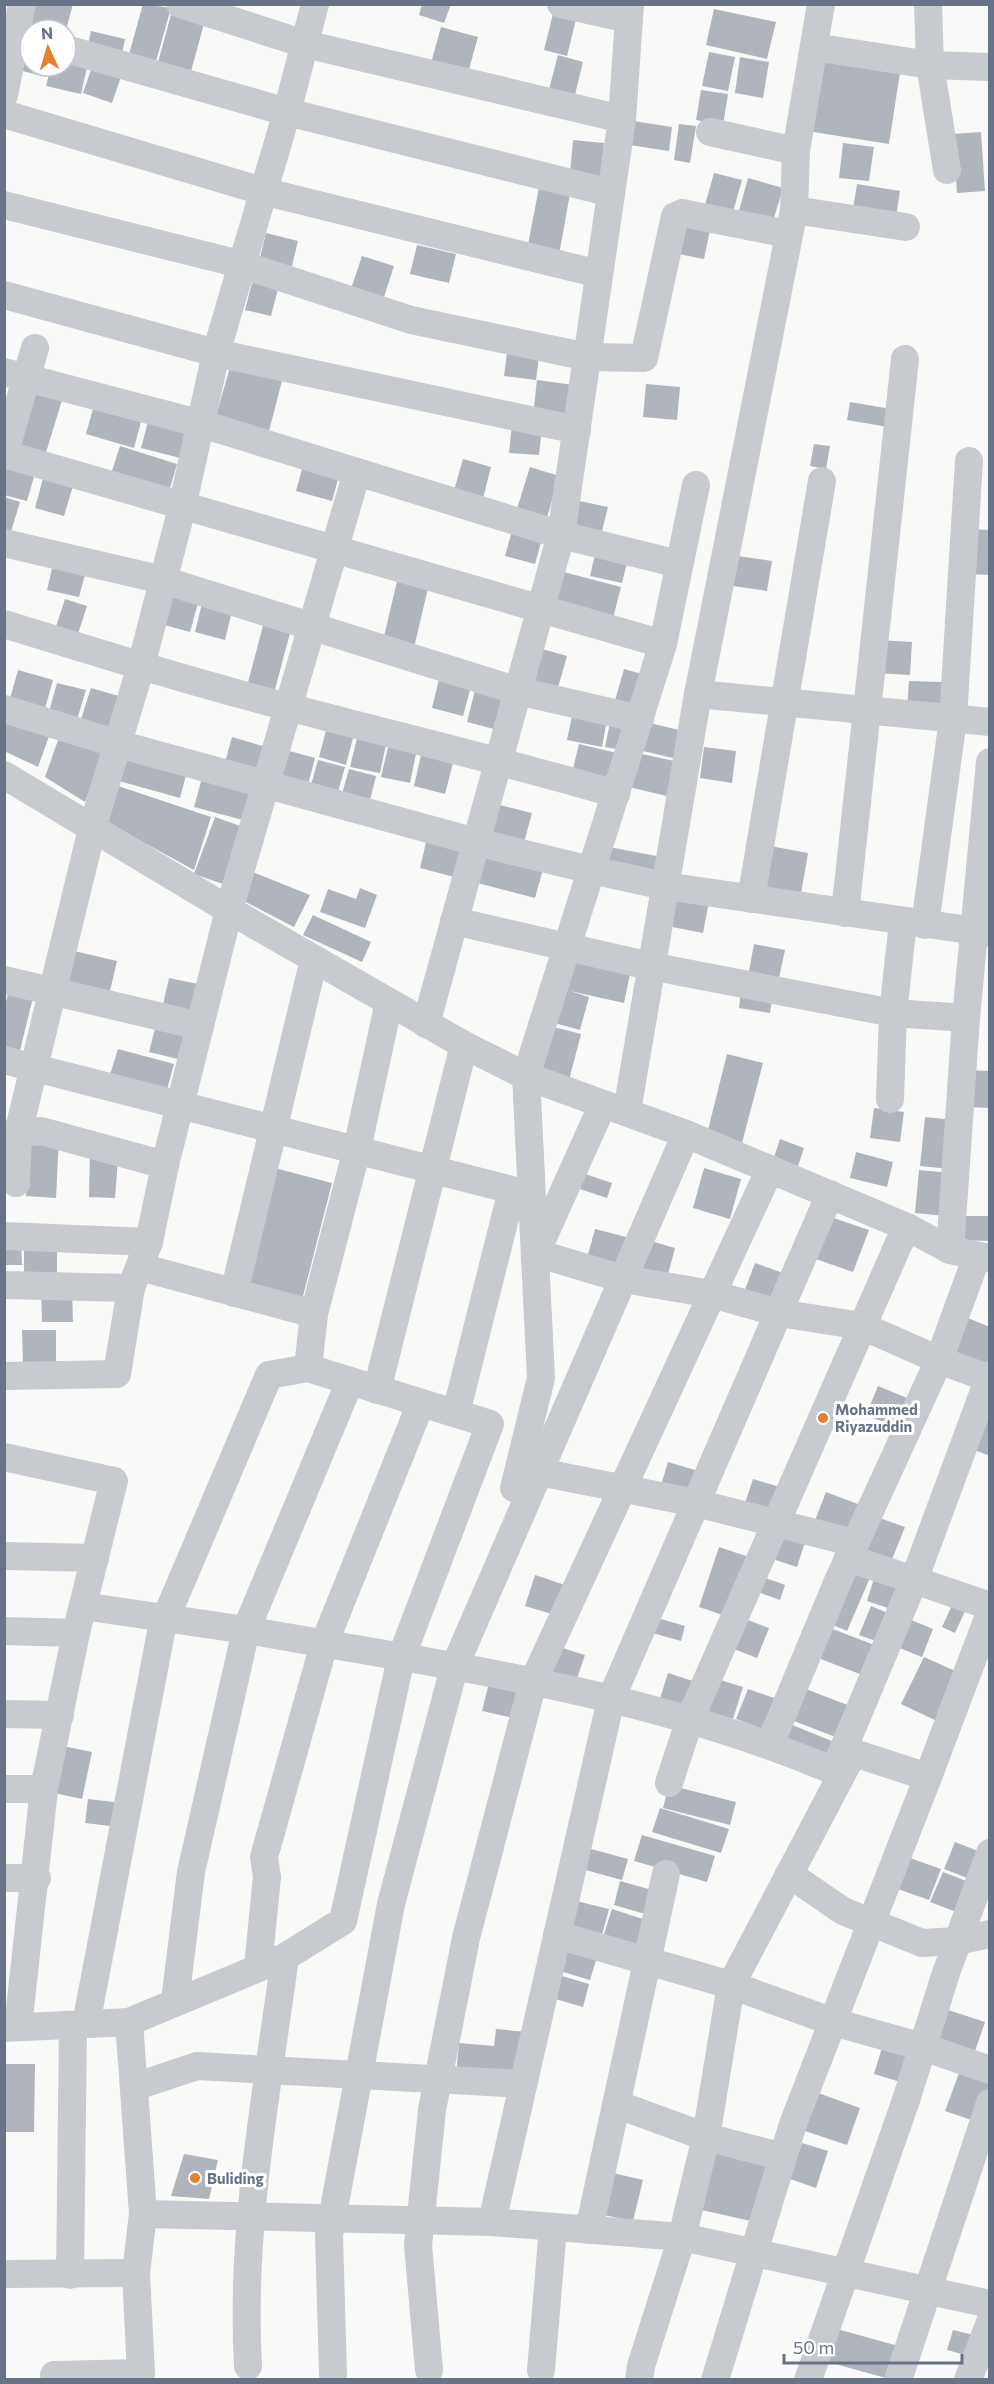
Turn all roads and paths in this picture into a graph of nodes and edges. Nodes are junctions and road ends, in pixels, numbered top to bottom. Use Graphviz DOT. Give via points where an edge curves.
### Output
graph roads {
  1 [pos="22,4"];
  2 [pos="180,4"];
  3 [pos="315,4"];
  4 [pos="561,4"];
  5 [pos="821,4"];
  6 [pos="928,4"];
  7 [pos="629,12"];
  8 [pos="16,36"];
  9 [pos="305,44"];
  10 [pos="814,47"];
  11 [pos="78,53"];
  12 [pos="930,65"];
  13 [pos="990,67"];
  14 [pos="4,95"];
  15 [pos="287,112"];
  16 [pos="4,114"];
  17 [pos="622,119"];
  18 [pos="710,132"];
  19 [pos="796,151"];
  20 [pos="947,170"];
  21 [pos="262,191"];
  22 [pos="611,194"];
  23 [pos="4,205"];
  24 [pos="791,222"];
  25 [pos="906,227"];
  26 [pos="240,264"];
  27 [pos="599,274"];
  28 [pos="4,295"];
  29 [pos="35,348"];
  30 [pos="216,353"];
  31 [pos="588,357"];
  32 [pos="905,359"];
  33 [pos="15,375"];
  34 [pos="202,424"];
  35 [pos="577,430"];
  36 [pos="5,454"];
  37 [pos="969,461"];
  38 [pos="357,472"];
  39 [pos="822,481"];
  40 [pos="696,485"];
  41 [pos="182,507"];
  42 [pos="561,535"];
  43 [pos="4,543"];
  44 [pos="334,551"];
  45 [pos="680,564"];
  46 [pos="163,580"];
  47 [pos="540,611"];
  48 [pos="4,624"];
  49 [pos="311,628"];
  50 [pos="663,644"];
  51 [pos="141,666"];
  52 [pos="518,691"];
  53 [pos="698,694"];
  54 [pos="786,702"];
  55 [pos="288,707"];
  56 [pos="4,709"];
  57 [pos="868,710"];
  58 [pos="640,719"];
  59 [pos="953,719"];
  60 [pos="990,722"];
  61 [pos="118,744"];
  62 [pos="499,759"];
  63 [pos="990,762"];
  64 [pos="4,775"];
  65 [pos="266,784"];
  66 [pos="616,794"];
  67 [pos="92,829"];
  68 [pos="476,842"];
  69 [pos="591,870"];
  70 [pos="665,886"];
  71 [pos="751,899"];
  72 [pos="229,910"];
  73 [pos="845,913"];
  74 [pos="454,921"];
  75 [pos="914,923"];
  76 [pos="982,933"];
  77 [pos="566,947"];
  78 [pos="314,959"];
  79 [pos="650,966"];
  80 [pos="4,980"];
  81 [pos="51,992"];
  82 [pos="389,1002"];
  83 [pos="893,1014"];
  84 [pos="966,1018"];
  85 [pos="426,1024"];
  86 [pos="200,1026"];
  87 [pos="464,1046"];
  88 [pos="4,1060"];
  89 [pos="34,1067"];
  90 [pos="526,1076"];
  91 [pos="890,1099"];
  92 [pos="181,1106"];
  93 [pos="615,1108"];
  94 [pos="272,1128"];
  95 [pos="11,1134"];
  96 [pos="686,1134"];
  97 [pos="357,1149"];
  98 [pos="165,1165"];
  99 [pos="434,1169"];
  100 [pos="770,1169"];
  101 [pos="16,1183"];
  102 [pos="830,1194"];
  103 [pos="909,1228"];
  104 [pos="4,1236"];
  105 [pos="950,1250"];
  106 [pos="536,1253"];
  107 [pos="983,1257"];
  108 [pos="140,1265"];
  109 [pos="623,1279"];
  110 [pos="4,1285"];
  111 [pos="234,1293"];
  112 [pos="712,1294"];
  113 [pos="778,1313"];
  114 [pos="314,1314"];
  115 [pos="862,1326"];
  116 [pos="939,1360"];
  117 [pos="308,1368"];
  118 [pos="4,1376"];
  119 [pos="989,1377"];
  120 [pos="350,1381"];
  121 [pos="377,1390"];
  122 [pos="421,1403"];
  123 [pos="456,1413"];
  124 [pos="4,1457"];
  125 [pos="539,1472"];
  126 [pos="514,1488"];
  127 [pos="622,1488"];
  128 [pos="696,1503"];
  129 [pos="776,1522"];
  130 [pos="852,1550"];
  131 [pos="4,1556"];
  132 [pos="95,1558"];
  133 [pos="914,1580"];
  134 [pos="990,1606"];
  135 [pos="990,1613"];
  136 [pos="166,1618"];
  137 [pos="80,1620"];
  138 [pos="246,1630"];
  139 [pos="4,1631"];
  140 [pos="324,1644"];
  141 [pos="401,1658"];
  142 [pos="454,1668"];
  143 [pos="533,1682"];
  144 [pos="610,1700"];
  145 [pos="4,1714"];
  146 [pos="60,1715"];
  147 [pos="690,1719"];
  148 [pos="770,1744"];
  149 [pos="844,1762"];
  150 [pos="928,1777"];
  151 [pos="669,1783"];
  152 [pos="4,1789"];
  153 [pos="44,1789"];
  154 [pos="990,1852"];
  155 [pos="666,1874"];
  156 [pos="789,1874"];
  157 [pos="4,1878"];
  158 [pos="37,1878"];
  159 [pos="391,1904"];
  160 [pos="343,1921"];
  161 [pos="872,1922"];
  162 [pos="990,1934"];
  163 [pos="557,1935"];
  164 [pos="957,1941"];
  165 [pos="15,1962"];
  166 [pos="271,1962"];
  167 [pos="647,1962"];
  168 [pos="731,1985"];
  169 [pos="175,2001"];
  170 [pos="129,2022"];
  171 [pos="833,2022"];
  172 [pos="80,2024"];
  173 [pos="11,2027"];
  174 [pos="923,2047"];
  175 [pos="270,2069"];
  176 [pos="990,2070"];
  177 [pos="357,2076"];
  178 [pos="438,2078"];
  179 [pos="523,2084"];
  180 [pos="134,2087"];
  181 [pos="990,2103"];
  182 [pos="616,2104"];
  183 [pos="706,2137"];
  184 [pos="783,2157"];
  185 [pos="143,2214"];
  186 [pos="252,2217"];
  187 [pos="332,2218"];
  188 [pos="421,2221"];
  189 [pos="492,2222"];
  190 [pos="553,2227"];
  191 [pos="589,2230"];
  192 [pos="682,2237"];
  193 [pos="754,2253"];
  194 [pos="136,2272"];
  195 [pos="844,2272"];
  196 [pos="4,2274"];
  197 [pos="70,2275"];
  198 [pos="927,2291"];
  199 [pos="990,2304"];
  200 [pos="990,2322"];
  201 [pos="248,2366"];
  202 [pos="429,2370"];
  203 [pos="541,2370"];
  204 [pos="333,2374"];
  205 [pos="54,2375"];
  206 [pos="639,2379"];
  207 [pos="715,2379"];
  208 [pos="808,2379"];
  209 [pos="898,2379"];
  210 [pos="968,2379"];
  1 -- 8 [label="street"];
  2 -- 9 [label="street"];
  3 -- 9 [label="street"];
  4 -- 7 [label="street"];
  5 -- 10 [label="street"];
  6 -- 12 [label="street"];
  7 -- 17 [label="street"];
  8 -- 14 [label="street"];
  9 -- 15 [label="street"];
  9 -- 17 [label="street"];
  10 -- 12 [label="street"];
  10 -- 19 [label="street"];
  11 -- 15 [label="street"];
  12 -- 13 [label="street"];
  12 -- 20 [label="street"];
  15 -- 21 [label="street"];
  15 -- 22 [label="street"];
  16 -- 21 [label="street"];
  17 -- 22 [label="street"];
  18 -- 19 [label="street"];
  19 -- 24 [label="street"];
  21 -- 26 [label="street"];
  21 -- 27 [label="street"];
  22 -- 27 [label="street"];
  23 -- 26 [label="street"];
  24 -- 25 [label="street"];
  24 -- 31 [label="street" via="682,213 675,216 644,358"];
  24 -- 53 [label="street"];
  26 -- 30 [label="street"];
  26 -- 31 [label="street" via="411,321"];
  27 -- 31 [label="street"];
  28 -- 30 [label="street"];
  29 -- 33 [label="street"];
  30 -- 34 [label="street"];
  30 -- 35 [label="street"];
  31 -- 35 [label="street"];
  32 -- 57 [label="street"];
  33 -- 34 [label="street"];
  33 -- 36 [label="street"];
  34 -- 38 [label="street"];
  34 -- 41 [label="street"];
  35 -- 42 [label="street"];
  36 -- 41 [label="street"];
  37 -- 59 [label="street"];
  38 -- 42 [label="street"];
  38 -- 44 [label="street"];
  39 -- 54 [label="street"];
  40 -- 45 [label="street"];
  41 -- 44 [label="street"];
  41 -- 46 [label="street"];
  42 -- 45 [label="street"];
  42 -- 47 [label="street"];
  43 -- 46 [label="street"];
  44 -- 47 [label="street"];
  44 -- 49 [label="street"];
  45 -- 50 [label="street"];
  46 -- 49 [label="street"];
  46 -- 51 [label="street"];
  47 -- 50 [label="street"];
  47 -- 52 [label="street"];
  48 -- 51 [label="street"];
  49 -- 52 [label="street"];
  49 -- 55 [label="street"];
  50 -- 58 [label="street"];
  51 -- 55 [label="street"];
  51 -- 61 [label="street"];
  52 -- 58 [label="street"];
  52 -- 62 [label="street"];
  53 -- 54 [label="street"];
  53 -- 70 [label="street"];
  54 -- 57 [label="street"];
  54 -- 71 [label="street"];
  55 -- 62 [label="street"];
  55 -- 65 [label="street"];
  56 -- 61 [label="street"];
  57 -- 59 [label="street"];
  57 -- 73 [label="street"];
  58 -- 66 [label="street"];
  59 -- 60 [label="street"];
  59 -- 75 [label="street"];
  61 -- 65 [label="street"];
  61 -- 67 [label="street"];
  62 -- 66 [label="street"];
  62 -- 68 [label="street"];
  63 -- 76 [label="street"];
  64 -- 67 [label="street"];
  65 -- 68 [label="street"];
  65 -- 72 [label="street"];
  66 -- 69 [label="street"];
  67 -- 72 [label="street"];
  67 -- 81 [label="street"];
  68 -- 69 [label="street"];
  68 -- 74 [label="street"];
  69 -- 70 [label="street"];
  69 -- 77 [label="street"];
  70 -- 71 [label="street"];
  70 -- 79 [label="street"];
  71 -- 73 [label="street"];
  72 -- 78 [label="street"];
  72 -- 86 [label="street"];
  73 -- 75 [label="street"];
  74 -- 77 [label="street"];
  74 -- 85 [label="street"];
  75 -- 76 [label="street"];
  75 -- 83 [label="street"];
  76 -- 84 [label="street"];
  77 -- 79 [label="street"];
  77 -- 90 [label="street"];
  78 -- 82 [label="street"];
  78 -- 94 [label="street"];
  79 -- 83 [label="street"];
  79 -- 93 [label="street"];
  80 -- 81 [label="street"];
  81 -- 86 [label="street"];
  81 -- 89 [label="street"];
  82 -- 85 [label="street"];
  82 -- 97 [label="street"];
  83 -- 84 [label="street"];
  83 -- 91 [label="street"];
  84 -- 105 [label="street"];
  85 -- 87 [label="street"];
  86 -- 92 [label="street"];
  87 -- 90 [label="street"];
  87 -- 99 [label="street"];
  88 -- 89 [label="street"];
  89 -- 92 [label="street"];
  89 -- 95 [label="street"];
  90 -- 93 [label="street"];
  90 -- 106 [label="street"];
  92 -- 94 [label="street"];
  92 -- 98 [label="street"];
  93 -- 96 [label="street"];
  93 -- 106 [label="street"];
  94 -- 97 [label="street"];
  94 -- 111 [label="street"];
  95 -- 98 [label="street" via="40,1131"];
  95 -- 101 [label="street"];
  96 -- 100 [label="street"];
  96 -- 109 [label="street"];
  97 -- 99 [label="street"];
  97 -- 114 [label="street"];
  98 -- 108 [label="street"];
  99 -- 121 [label="street"];
  99 -- 123 [label="street" via="512,1190"];
  100 -- 102 [label="street"];
  100 -- 112 [label="street"];
  102 -- 103 [label="street"];
  102 -- 113 [label="street"];
  103 -- 105 [label="street"];
  103 -- 115 [label="street"];
  104 -- 108 [label="street"];
  105 -- 107 [label="street"];
  106 -- 109 [label="street"];
  106 -- 126 [label="street" via="541,1378"];
  107 -- 116 [label="street"];
  108 -- 110 [label="street"];
  108 -- 111 [label="street"];
  108 -- 118 [label="street" via="117,1374"];
  109 -- 112 [label="street"];
  109 -- 125 [label="street"];
  111 -- 114 [label="street"];
  112 -- 113 [label="street"];
  112 -- 127 [label="street"];
  113 -- 115 [label="street"];
  113 -- 128 [label="street"];
  114 -- 117 [label="street"];
  115 -- 116 [label="street"];
  115 -- 129 [label="street"];
  116 -- 119 [label="street"];
  116 -- 130 [label="street"];
  117 -- 120 [label="street"];
  117 -- 136 [label="street" via="269,1375"];
  119 -- 133 [label="street"];
  120 -- 121 [label="street"];
  120 -- 138 [label="street"];
  121 -- 122 [label="street"];
  122 -- 123 [label="street"];
  122 -- 140 [label="street"];
  123 -- 141 [label="street" via="490,1424"];
  124 -- 132 [label="street" via="114,1481"];
  125 -- 127 [label="street"];
  125 -- 142 [label="street"];
  127 -- 128 [label="street"];
  127 -- 143 [label="street"];
  128 -- 129 [label="street"];
  128 -- 144 [label="street"];
  129 -- 130 [label="street"];
  129 -- 147 [label="street"];
  130 -- 133 [label="street"];
  130 -- 148 [label="street"];
  131 -- 132 [label="street"];
  132 -- 137 [label="street"];
  133 -- 134 [label="street"];
  133 -- 149 [label="street"];
  135 -- 150 [label="street"];
  136 -- 137 [label="street"];
  136 -- 138 [label="street"];
  136 -- 172 [label="street"];
  137 -- 139 [label="street"];
  137 -- 146 [label="street"];
  138 -- 140 [label="street"];
  138 -- 169 [label="street" via="191,1872"];
  140 -- 141 [label="street"];
  140 -- 166 [label="street" via="264,1857"];
  141 -- 142 [label="street"];
  141 -- 160 [label="street"];
  142 -- 143 [label="street"];
  142 -- 159 [label="street"];
  143 -- 144 [label="street"];
  143 -- 178 [label="street" via="466,1938"];
  144 -- 147 [label="street"];
  144 -- 163 [label="street"];
  145 -- 146 [label="street"];
  146 -- 153 [label="street"];
  147 -- 148 [label="street"];
  147 -- 151 [label="street"];
  148 -- 149 [label="street"];
  149 -- 150 [label="street"];
  149 -- 156 [label="street"];
  150 -- 161 [label="street"];
  152 -- 153 [label="street"];
  153 -- 158 [label="street"];
  154 -- 164 [label="street"];
  155 -- 167 [label="street"];
  156 -- 161 [label="street" via="843,1911"];
  156 -- 168 [label="street"];
  157 -- 158 [label="street"];
  158 -- 165 [label="street"];
  159 -- 160 [label="street"];
  159 -- 177 [label="street"];
  160 -- 166 [label="street"];
  161 -- 164 [label="street" via="922,1943"];
  161 -- 171 [label="street"];
  162 -- 164 [label="street"];
  163 -- 167 [label="street"];
  163 -- 179 [label="street"];
  164 -- 174 [label="street"];
  165 -- 173 [label="street"];
  166 -- 169 [label="street"];
  166 -- 175 [label="street"];
  167 -- 168 [label="street"];
  167 -- 182 [label="street"];
  168 -- 171 [label="street"];
  168 -- 183 [label="street"];
  169 -- 170 [label="street"];
  170 -- 172 [label="street"];
  170 -- 180 [label="street"];
  171 -- 174 [label="street"];
  171 -- 184 [label="street"];
  172 -- 173 [label="street"];
  172 -- 197 [label="street"];
  174 -- 176 [label="street"];
  174 -- 195 [label="street"];
  175 -- 177 [label="street"];
  175 -- 180 [label="street" via="197,2066"];
  175 -- 186 [label="street"];
  177 -- 178 [label="street"];
  177 -- 187 [label="street"];
  178 -- 179 [label="street"];
  178 -- 188 [label="street"];
  179 -- 189 [label="street"];
  180 -- 185 [label="street"];
  181 -- 198 [label="street"];
  182 -- 183 [label="street"];
  182 -- 191 [label="street"];
  183 -- 184 [label="street"];
  183 -- 192 [label="street"];
  184 -- 193 [label="street"];
  185 -- 186 [label="street"];
  185 -- 194 [label="street"];
  186 -- 187 [label="street"];
  186 -- 201 [label="street" via="244,2304"];
  187 -- 188 [label="street"];
  187 -- 204 [label="street" via="329,2235"];
  188 -- 189 [label="street"];
  188 -- 202 [label="street" via="418,2245"];
  189 -- 190 [label="street"];
  190 -- 191 [label="street"];
  190 -- 203 [label="street"];
  191 -- 192 [label="street"];
  192 -- 193 [label="street"];
  192 -- 206 [label="street"];
  193 -- 195 [label="street"];
  193 -- 207 [label="street"];
  194 -- 197 [label="street"];
  194 -- 205 [label="street" via="141,2373"];
  195 -- 198 [label="street"];
  195 -- 208 [label="street"];
  196 -- 197 [label="street"];
  198 -- 199 [label="street"];
  198 -- 209 [label="street"];
  200 -- 210 [label="street"];
}
